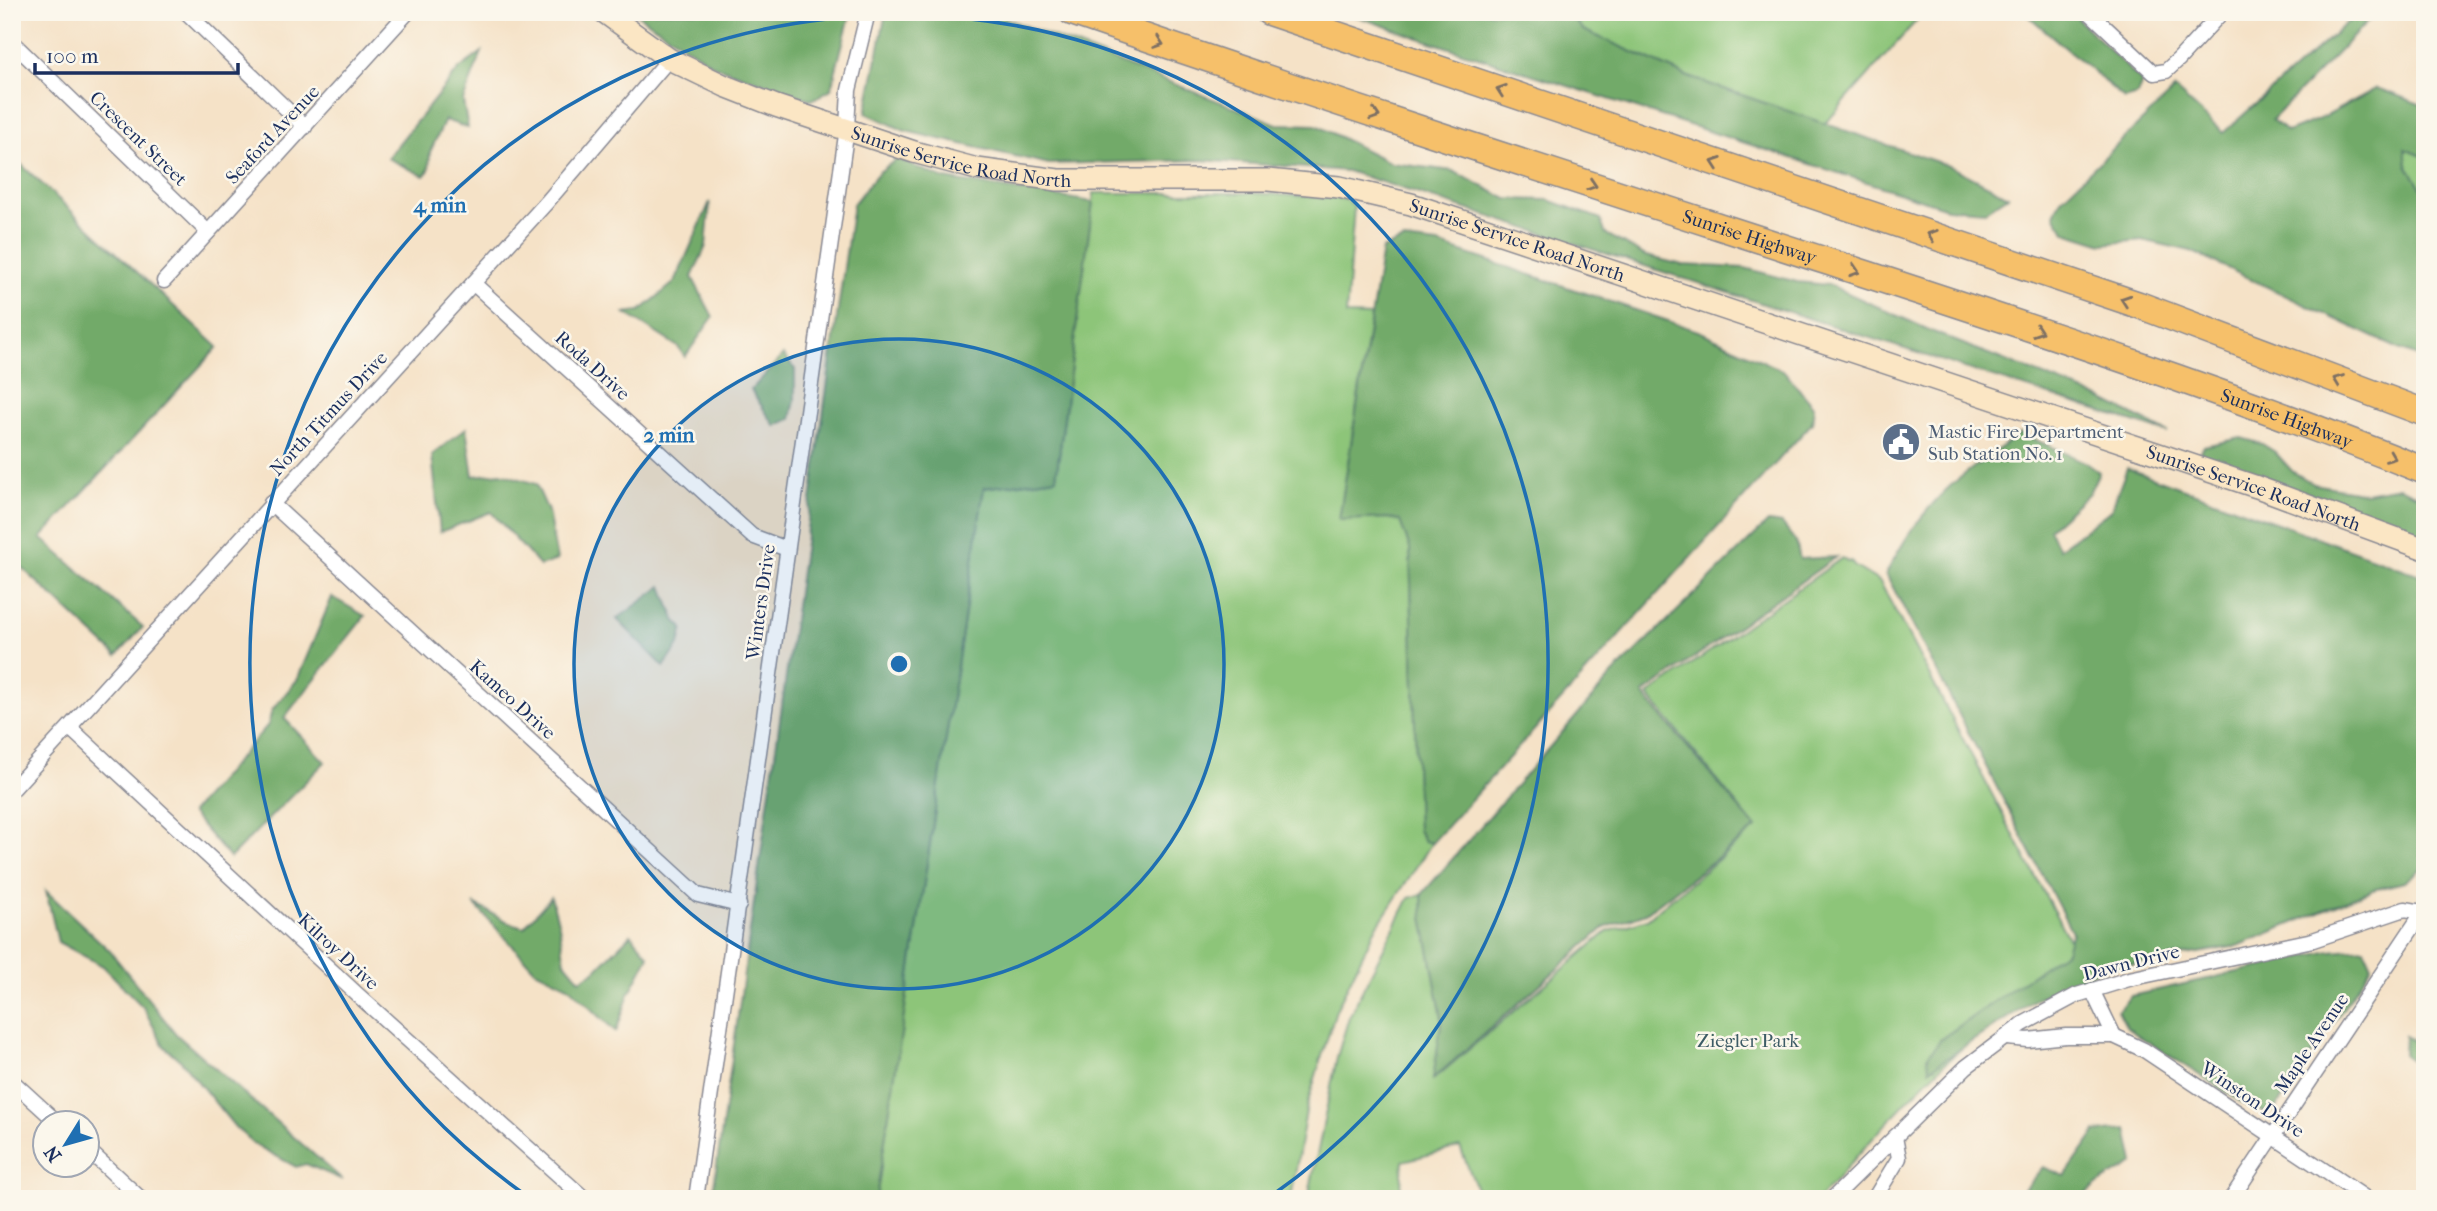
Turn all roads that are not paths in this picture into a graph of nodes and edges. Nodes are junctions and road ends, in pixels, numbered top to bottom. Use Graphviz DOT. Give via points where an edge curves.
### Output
graph roads {
  1 [pos="186,12"];
  2 [pos="604,12"];
  3 [pos="868,12"];
  4 [pos="1072,12"];
  5 [pos="1269,12"];
  6 [pos="2089,12"];
  7 [pos="2222,12"];
  8 [pos="399,15"];
  9 [pos="12,42"];
  10 [pos="669,60"];
  11 [pos="305,127"];
  12 [pos="847,128"];
  13 [pos="208,232"];
  14 [pos="163,281"];
  15 [pos="473,283"];
  16 [pos="2425,413"];
  17 [pos="2425,471"];
  18 [pos="271,503"];
  19 [pos="787,549"];
  20 [pos="2425,549"];
  21 [pos="70,727"];
  22 [pos="12,790"];
  23 [pos="739,905"];
  24 [pos="2424,911"];
  25 [pos="2092,990"];
  26 [pos="2114,1035"];
  27 [pos="2007,1038"];
  28 [pos="12,1081"];
  29 [pos="44,1110"];
  30 [pos="2272,1136"];
  31 [pos="1895,1137"];
  32 [pos="102,1163"];
  33 [pos="141,1199"];
  34 [pos="585,1199"];
  35 [pos="696,1199"];
  36 [pos="1832,1199"];
  37 [pos="1874,1199"];
  38 [pos="2231,1199"];
  39 [pos="2367,1199"];
  1 -- 11 [label="street"];
  2 -- 10 [label="street, Sunrise Service Road North"];
  3 -- 12 [label="street, Winters Drive" via="849,90"];
  4 -- 17 [label="highway, Sunrise Highway, one-way" via="1263,79 1973,309 2307,423"];
  16 -- 5 [label="highway, one-way" via="2139,305"];
  6 -- 7 [label="street" via="2154,73 2173,65"];
  8 -- 11 [label="street, Seaford Avenue"];
  9 -- 13 [label="street, Crescent Street"];
  10 -- 12 [label="street, Sunrise Service Road North" via="776,106"];
  10 -- 15 [label="street, North Titmus Drive"];
  11 -- 13 [label="street, Seaford Avenue"];
  12 -- 19 [label="street, Winters Drive"];
  12 -- 20 [label="street, Sunrise Service Road North" via="942,161 1003,174 1058,180 1269,180 1339,187 1411,204 2244,482"];
  13 -- 14 [label="street, Seaford Avenue"];
  15 -- 18 [label="street, North Titmus Drive"];
  15 -- 19 [label="street, Roda Drive" via="752,536"];
  18 -- 21 [label="street, North Titmus Drive"];
  18 -- 23 [label="street, Kameo Drive" via="698,895"];
  19 -- 23 [label="street, Winters Drive"];
  21 -- 22 [label="street, North Titmus Drive"];
  21 -- 34 [label="street, Kilroy Drive"];
  23 -- 35 [label="street, Winters Drive"];
  24 -- 25 [label="street, Dawn Drive" via="2405,909 2313,940"];
  24 -- 30 [label="street, Maple Avenue"];
  25 -- 26 [label="street"];
  25 -- 27 [label="street, Dawn Drive" via="2038,1015"];
  26 -- 27 [label="street, Winston Drive"];
  26 -- 30 [label="street, Winston Drive" via="2144,1050"];
  27 -- 31 [label="street, Dawn Drive" via="1952,1079"];
  28 -- 29 [label="street"];
  30 -- 38 [label="street, Maple Avenue"];
  30 -- 39 [label="street, Winston Drive"];
  31 -- 36 [label="street, Dawn Drive"];
  31 -- 37 [label="street" via="1899,1158"];
  32 -- 33 [label="street"];
}
